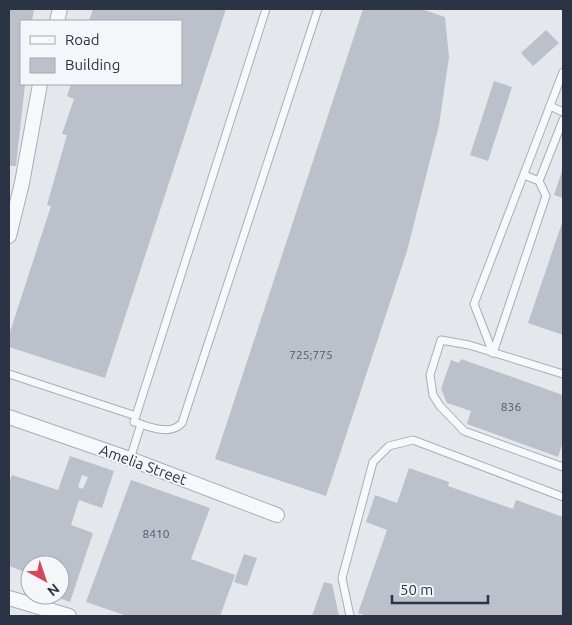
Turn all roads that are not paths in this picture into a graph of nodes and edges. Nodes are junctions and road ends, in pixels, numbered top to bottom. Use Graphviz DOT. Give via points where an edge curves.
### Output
graph roads {
  1 [pos="266,9"];
  2 [pos="318,9"];
  3 [pos="563,72"];
  4 [pos="40,85"];
  5 [pos="550,106"];
  6 [pos="563,112"];
  7 [pos="563,120"];
  8 [pos="524,175"];
  9 [pos="539,181"];
  10 [pos="9,236"];
  11 [pos="493,352"];
  12 [pos="9,374"];
  13 [pos="563,374"];
  14 [pos="136,416"];
  15 [pos="9,417"];
  16 [pos="141,424"];
  17 [pos="130,459"];
  18 [pos="563,466"];
  19 [pos="563,497"];
  20 [pos="277,515"];
  21 [pos="9,598"];
  22 [pos="69,616"];
  23 [pos="350,616"];
  1 -- 14 [label="lane"];
  2 -- 16 [label="lane" via="182,423 170,431"];
  3 -- 5 [label="lane"];
  4 -- 10 [label="street"];
  5 -- 6 [label="lane"];
  5 -- 8 [label="lane"];
  7 -- 9 [label="lane"];
  8 -- 9 [label="lane"];
  8 -- 11 [label="lane" via="474,304"];
  9 -- 11 [label="lane" via="546,196"];
  11 -- 13 [label="lane"];
  11 -- 18 [label="lane" via="441,340 430,375 433,395 464,431"];
  12 -- 14 [label="lane"];
  14 -- 16 [label="lane" via="134,422"];
  15 -- 17 [label="street, Amelia Street"];
  16 -- 17 [label="lane"];
  17 -- 20 [label="street, Amelia Street"];
  19 -- 23 [label="lane" via="413,440 389,446 373,462 342,578"];
  21 -- 22 [label="street"];
}
